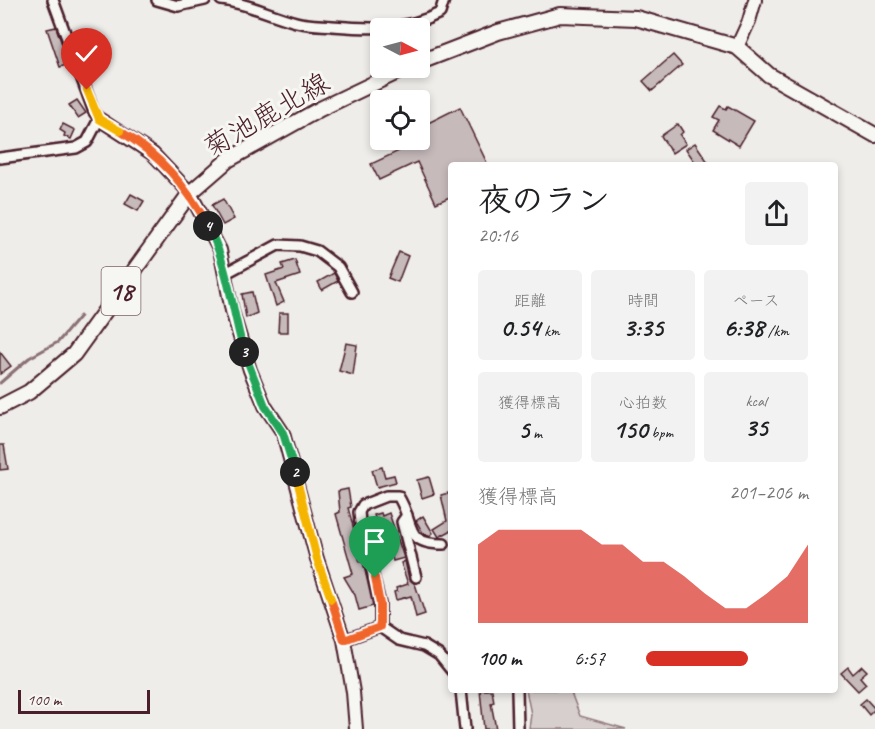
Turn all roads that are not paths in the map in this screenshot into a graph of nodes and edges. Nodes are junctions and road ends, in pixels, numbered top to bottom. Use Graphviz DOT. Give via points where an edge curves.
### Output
graph roads {
  1 [pos="53,0"];
  2 [pos="157,0"];
  3 [pos="205,0"];
  4 [pos="221,0"];
  5 [pos="444,0"];
  6 [pos="754,0"];
  7 [pos="737,47"];
  8 [pos="430,58"];
  9 [pos="384,78"];
  10 [pos="99,119"];
  11 [pos="875,135"];
  12 [pos="0,158"];
  13 [pos="190,193"];
  14 [pos="226,273"];
  15 [pos="352,292"];
  16 [pos="0,407"];
  17 [pos="407,515"];
  18 [pos="444,543"];
  19 [pos="416,577"];
  20 [pos="380,627"];
  21 [pos="344,640"];
  22 [pos="448,666"];
  23 [pos="461,693"];
  24 [pos="517,693"];
  25 [pos="356,729"];
  26 [pos="465,729"];
  27 [pos="518,729"];
  1 -- 10 [label="street"];
  2 -- 3 [label="street" via="178,6"];
  4 -- 5 [label="street" via="299,23 367,29 402,27 427,20 440,13"];
  6 -- 7 [label="street"];
  7 -- 8 [label="main road" via="636,18 560,15 498,32"];
  7 -- 11 [label="main road" via="769,75"];
  9 -- 13 [label="main road, 菊池鹿北線 / 18" via="228,160"];
  10 -- 12 [label="street" via="87,142 76,148"];
  10 -- 13 [label="street" via="153,154"];
  13 -- 14 [label="street" via="220,250"];
  13 -- 16 [label="main road, 菊池鹿北線 / 18" via="74,354 29,392"];
  14 -- 15 [label="street" via="278,245 300,246 317,251 338,267"];
  14 -- 21 [label="street" via="232,311 250,370 265,406 283,433 317,559"];
  17 -- 18 [label="street" via="416,537 425,544"];
  17 -- 19 [label="street" via="402,522"];
  17 -- 20 [label="street" via="398,496 373,500 359,512 380,604"];
  20 -- 21 [label="street"];
  20 -- 22 [label="street" via="399,640 424,646"];
  21 -- 25 [label="street"];
  23 -- 26 [label="street"];
  24 -- 27 [label="street"];
}
